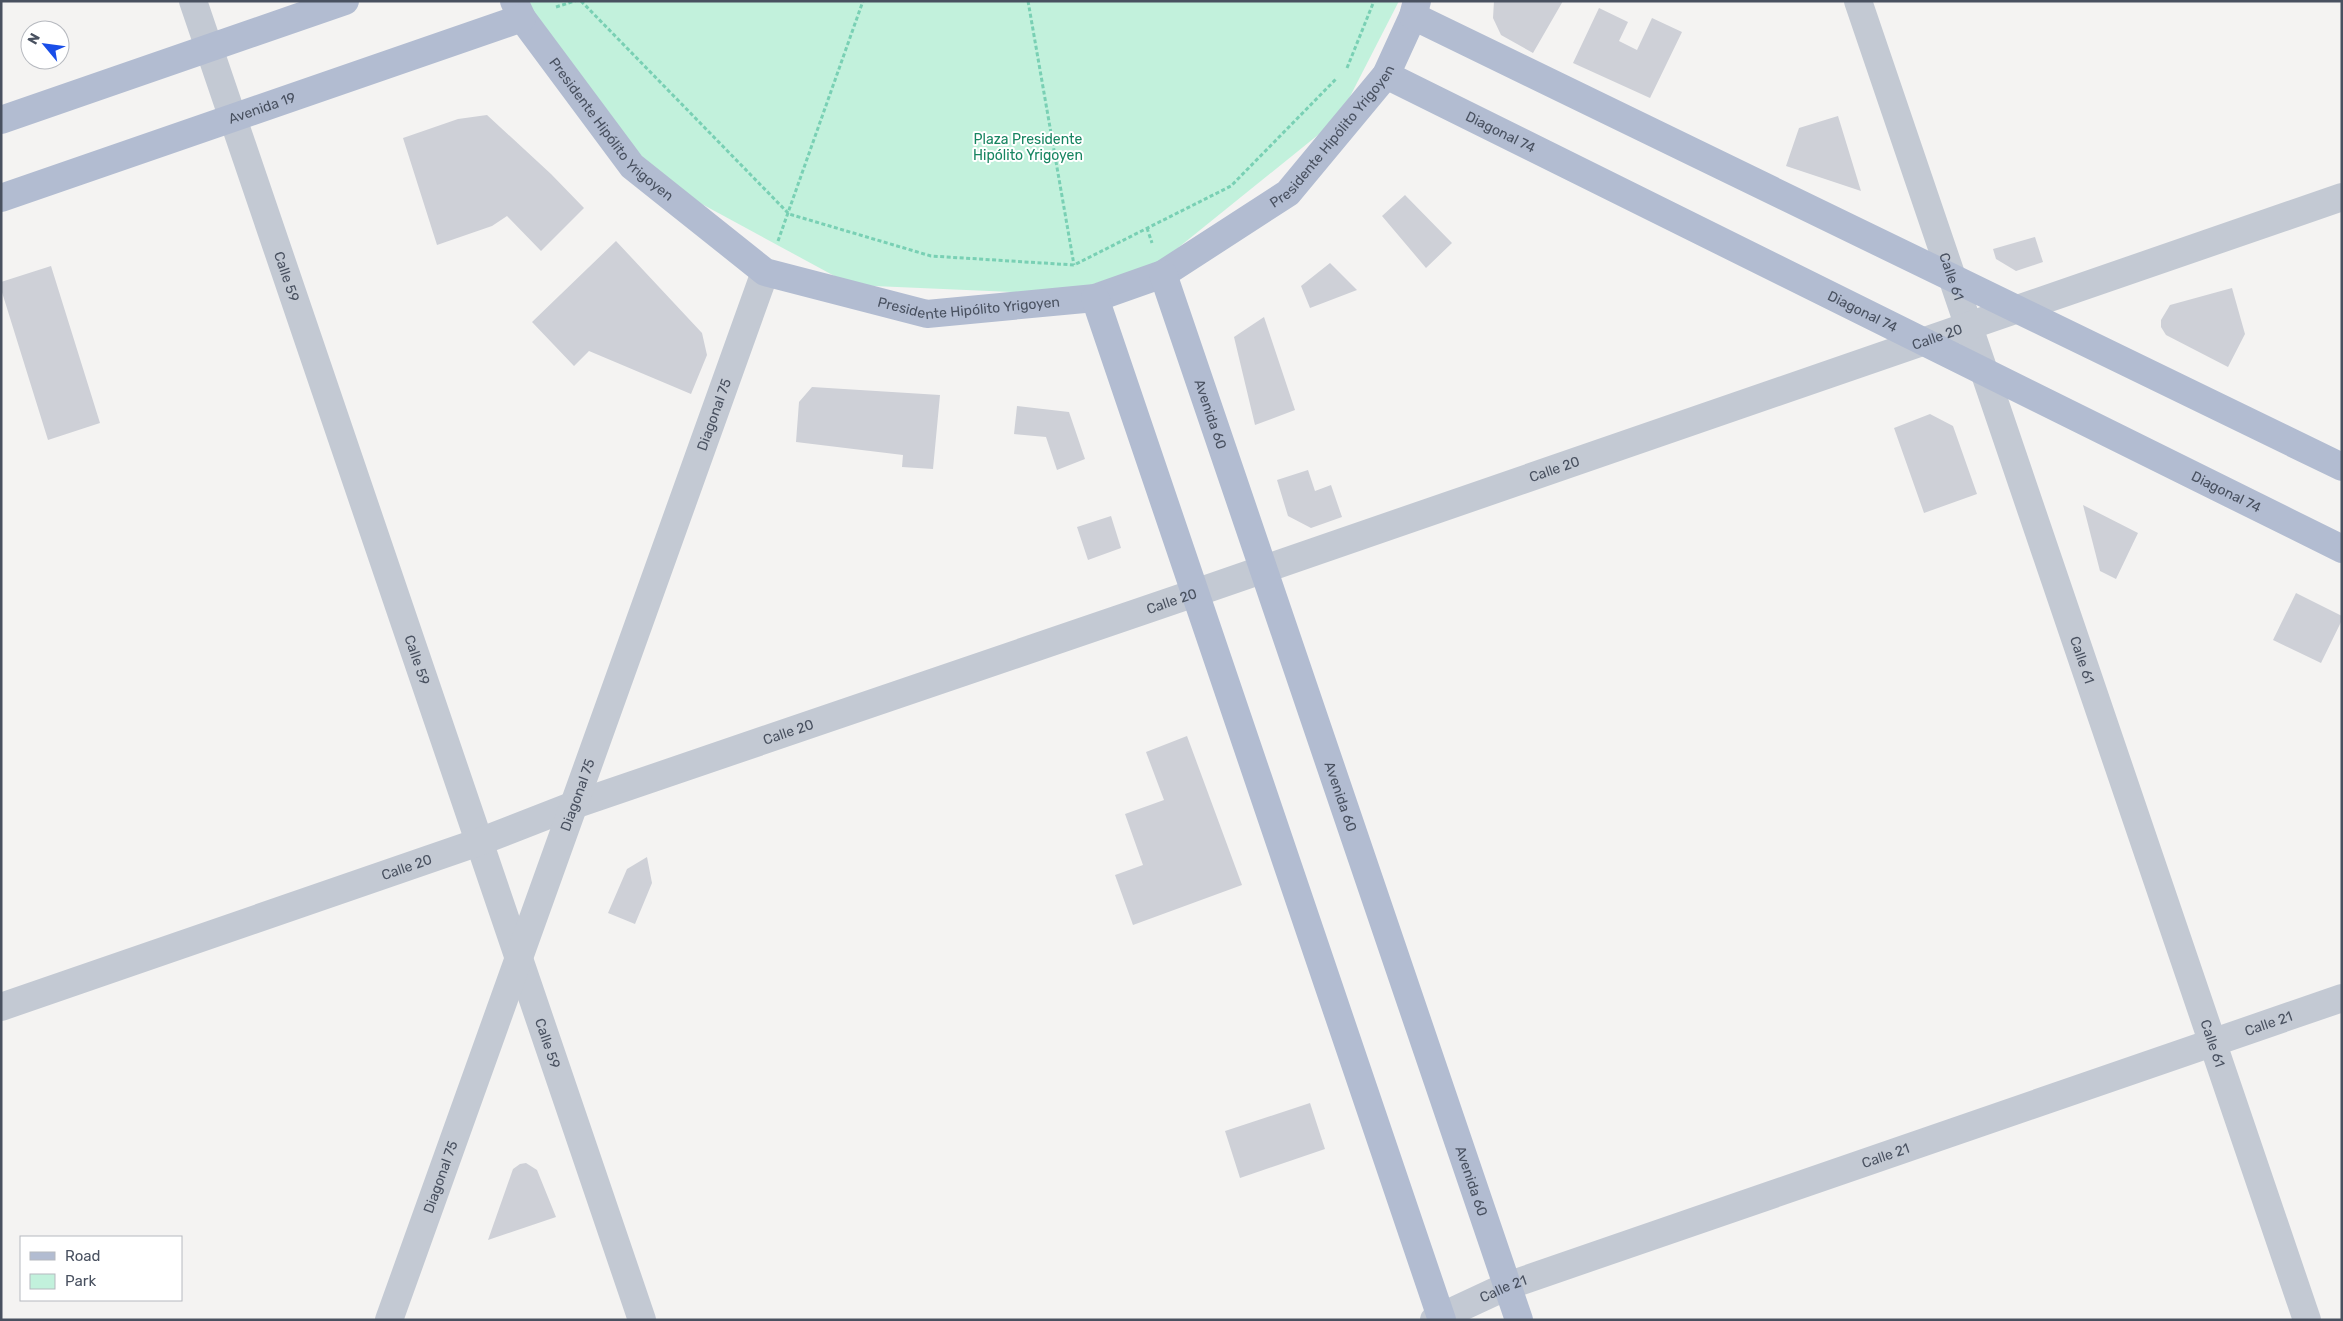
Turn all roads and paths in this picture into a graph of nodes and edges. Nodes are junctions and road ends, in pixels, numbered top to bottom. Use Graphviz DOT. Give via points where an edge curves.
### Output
graph roads {
  1 [pos="193,1"];
  2 [pos="345,1"];
  3 [pos="581,1"];
  4 [pos="863,1"];
  5 [pos="1028,1"];
  6 [pos="1374,1"];
  7 [pos="1858,1"];
  8 [pos="1415,8"];
  9 [pos="518,10"];
  10 [pos="209,49"];
  11 [pos="1346,69"];
  12 [pos="1386,75"];
  13 [pos="1340,76"];
  14 [pos="232,118"];
  15 [pos="1,120"];
  16 [pos="2342,197"];
  17 [pos="1,198"];
  18 [pos="789,214"];
  19 [pos="1074,265"];
  20 [pos="765,272"];
  21 [pos="1163,274"];
  22 [pos="1952,277"];
  23 [pos="1095,298"];
  24 [pos="2017,309"];
  25 [pos="1969,326"];
  26 [pos="1922,342"];
  27 [pos="1984,372"];
  28 [pos="2342,467"];
  29 [pos="2342,549"];
  30 [pos="1264,570"];
  31 [pos="1195,594"];
  32 [pos="574,806"];
  33 [pos="479,842"];
  34 [pos="520,956"];
  35 [pos="2342,998"];
  36 [pos="1,1006"];
  37 [pos="2213,1042"];
  38 [pos="1507,1286"];
  39 [pos="1439,1319"];
  40 [pos="389,1320"];
  41 [pos="642,1320"];
  42 [pos="1519,1320"];
  43 [pos="2308,1320"];
  1 -- 10 [label="street, Calle 59"];
  2 -- 10 [label="main road"];
  3 -- 18 [label="path"];
  4 -- 18 [label="path"];
  5 -- 19 [label="path"];
  6 -- 11 [label="path"];
  7 -- 22 [label="street, Calle 61"];
  8 -- 12 [label="main road, Presidente Hipólito Yrigoyen"];
  8 -- 22 [label="main road"];
  9 -- 14 [label="main road, Avenida 19"];
  9 -- 20 [label="main road, Presidente Hipólito Yrigoyen" via="632,166"];
  10 -- 14 [label="street, Calle 59"];
  10 -- 15 [label="main road"];
  12 -- 21 [label="main road, Presidente Hipólito Yrigoyen" via="1288,193"];
  12 -- 26 [label="main road, Diagonal 74"];
  13 -- 19 [label="path" via="1231,186"];
  14 -- 17 [label="main road, Avenida 19"];
  14 -- 33 [label="street, Calle 59"];
  16 -- 24 [label="street, Calle 20"];
  18 -- 19 [label="path" via="931,256"];
  18 -- 20 [label="path"];
  20 -- 23 [label="main road, Presidente Hipólito Yrigoyen" via="927,314"];
  20 -- 32 [label="street, Diagonal 75"];
  21 -- 23 [label="main road, Presidente Hipólito Yrigoyen"];
  21 -- 30 [label="main road, Avenida 60"];
  22 -- 24 [label="main road"];
  22 -- 25 [label="street, Calle 61"];
  23 -- 31 [label="main road"];
  24 -- 25 [label="street, Calle 20"];
  24 -- 28 [label="main road"];
  25 -- 26 [label="street, Calle 20"];
  25 -- 27 [label="street, Calle 61"];
  26 -- 27 [label="main road, Diagonal 74"];
  26 -- 30 [label="street, Calle 20"];
  27 -- 29 [label="main road, Diagonal 74"];
  27 -- 37 [label="street, Calle 61"];
  30 -- 31 [label="street, Calle 20"];
  30 -- 38 [label="main road, Avenida 60"];
  31 -- 32 [label="street, Calle 20"];
  31 -- 39 [label="main road"];
  32 -- 33 [label="street, Calle 20"];
  32 -- 34 [label="street, Diagonal 75"];
  33 -- 34 [label="street, Calle 59"];
  33 -- 36 [label="street, Calle 20"];
  34 -- 40 [label="street, Diagonal 75"];
  34 -- 41 [label="street, Calle 59"];
  35 -- 37 [label="street, Calle 21"];
  37 -- 38 [label="street, Calle 21"];
  37 -- 43 [label="street, Calle 61"];
  38 -- 39 [label="street, Calle 21"];
  38 -- 42 [label="main road, Avenida 60"];
}
